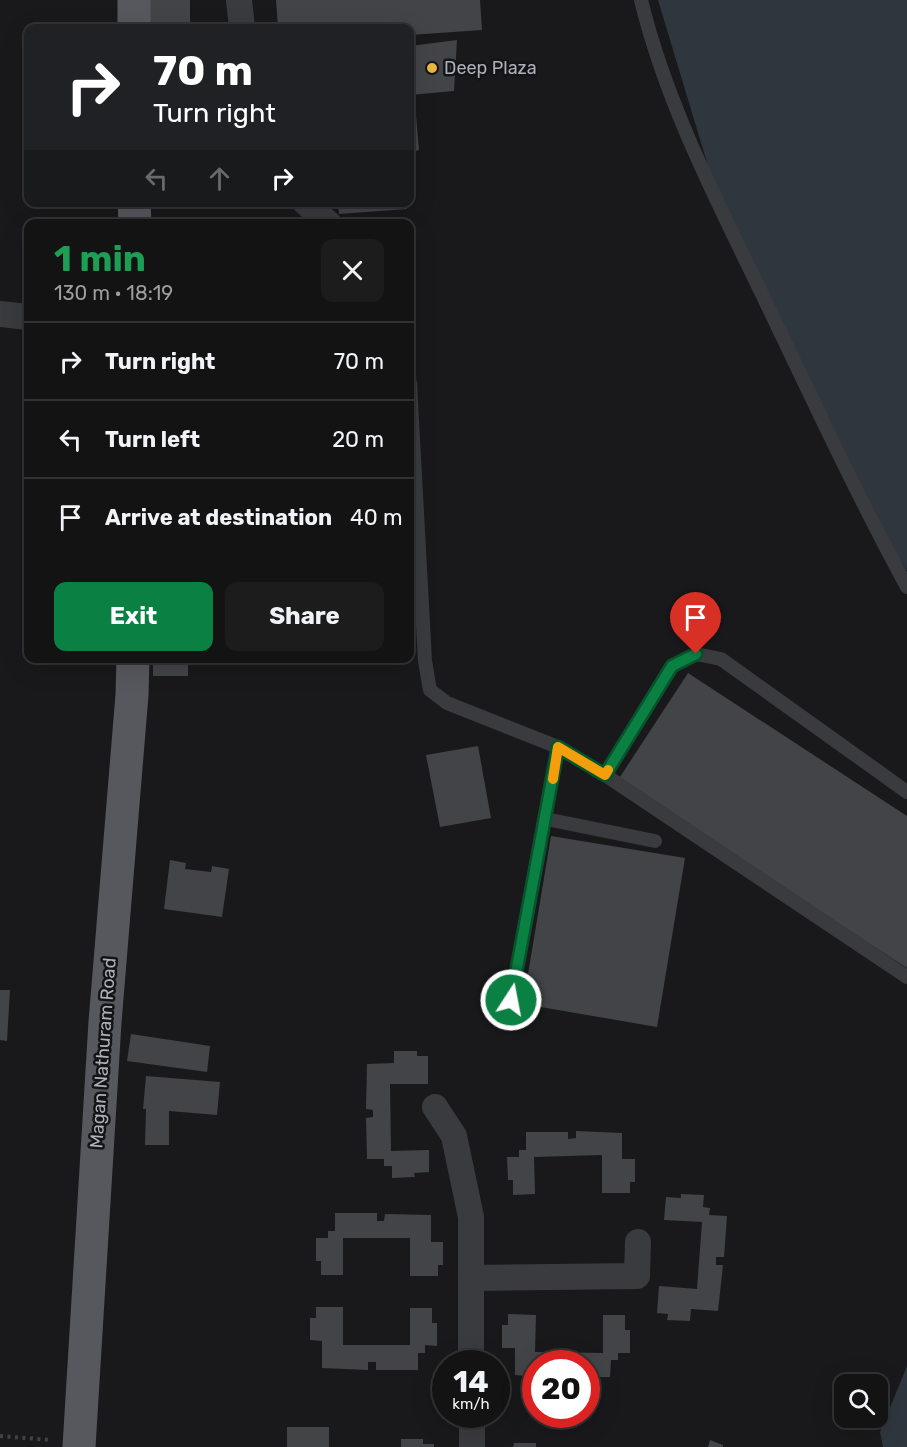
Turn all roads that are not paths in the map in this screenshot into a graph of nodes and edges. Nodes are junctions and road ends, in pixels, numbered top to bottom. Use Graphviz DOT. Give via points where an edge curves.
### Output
graph roads {
  1 [pos="134,0"];
  2 [pos="239,0"];
  3 [pos="641,0"];
  4 [pos="134,24"];
  5 [pos="242,24"];
  6 [pos="310,207"];
  7 [pos="324,219"];
  8 [pos="0,314"];
  9 [pos="24,317"];
  10 [pos="414,457"];
  11 [pos="907,587"];
  12 [pos="133,663"];
  13 [pos="558,747"];
  14 [pos="605,775"];
  15 [pos="907,792"];
  16 [pos="546,819"];
  17 [pos="655,841"];
  18 [pos="907,977"];
  19 [pos="511,1000"];
  20 [pos="435,1107"];
  21 [pos="638,1242"];
  22 [pos="471,1278"];
  23 [pos="471,1350"];
  24 [pos="471,1428"];
  25 [pos="79,1445"];
  26 [pos="471,1447"];
  1 -- 4 [label="main road"];
  2 -- 5 [label="street"];
  3 -- 11 [label="lane" via="709,188 869,518"];
  6 -- 7 [label="street"];
  8 -- 9 [label="street"];
  10 -- 13 [label="lane" via="425,661 430,690 447,703"];
  12 -- 25 [label="main road, Magan Nathuram Road" via="103,1046"];
  13 -- 14 [label="lane"];
  13 -- 16 [label="lane"];
  14 -- 15 [label="lane" via="672,666 696,654 721,659"];
  14 -- 18 [label="lane"];
  16 -- 17 [label="lane"];
  16 -- 19 [label="lane"];
  20 -- 22 [label="street" via="454,1136 471,1217"];
  21 -- 22 [label="street" via="638,1276"];
  22 -- 23 [label="street"];
  24 -- 26 [label="street"];
}
